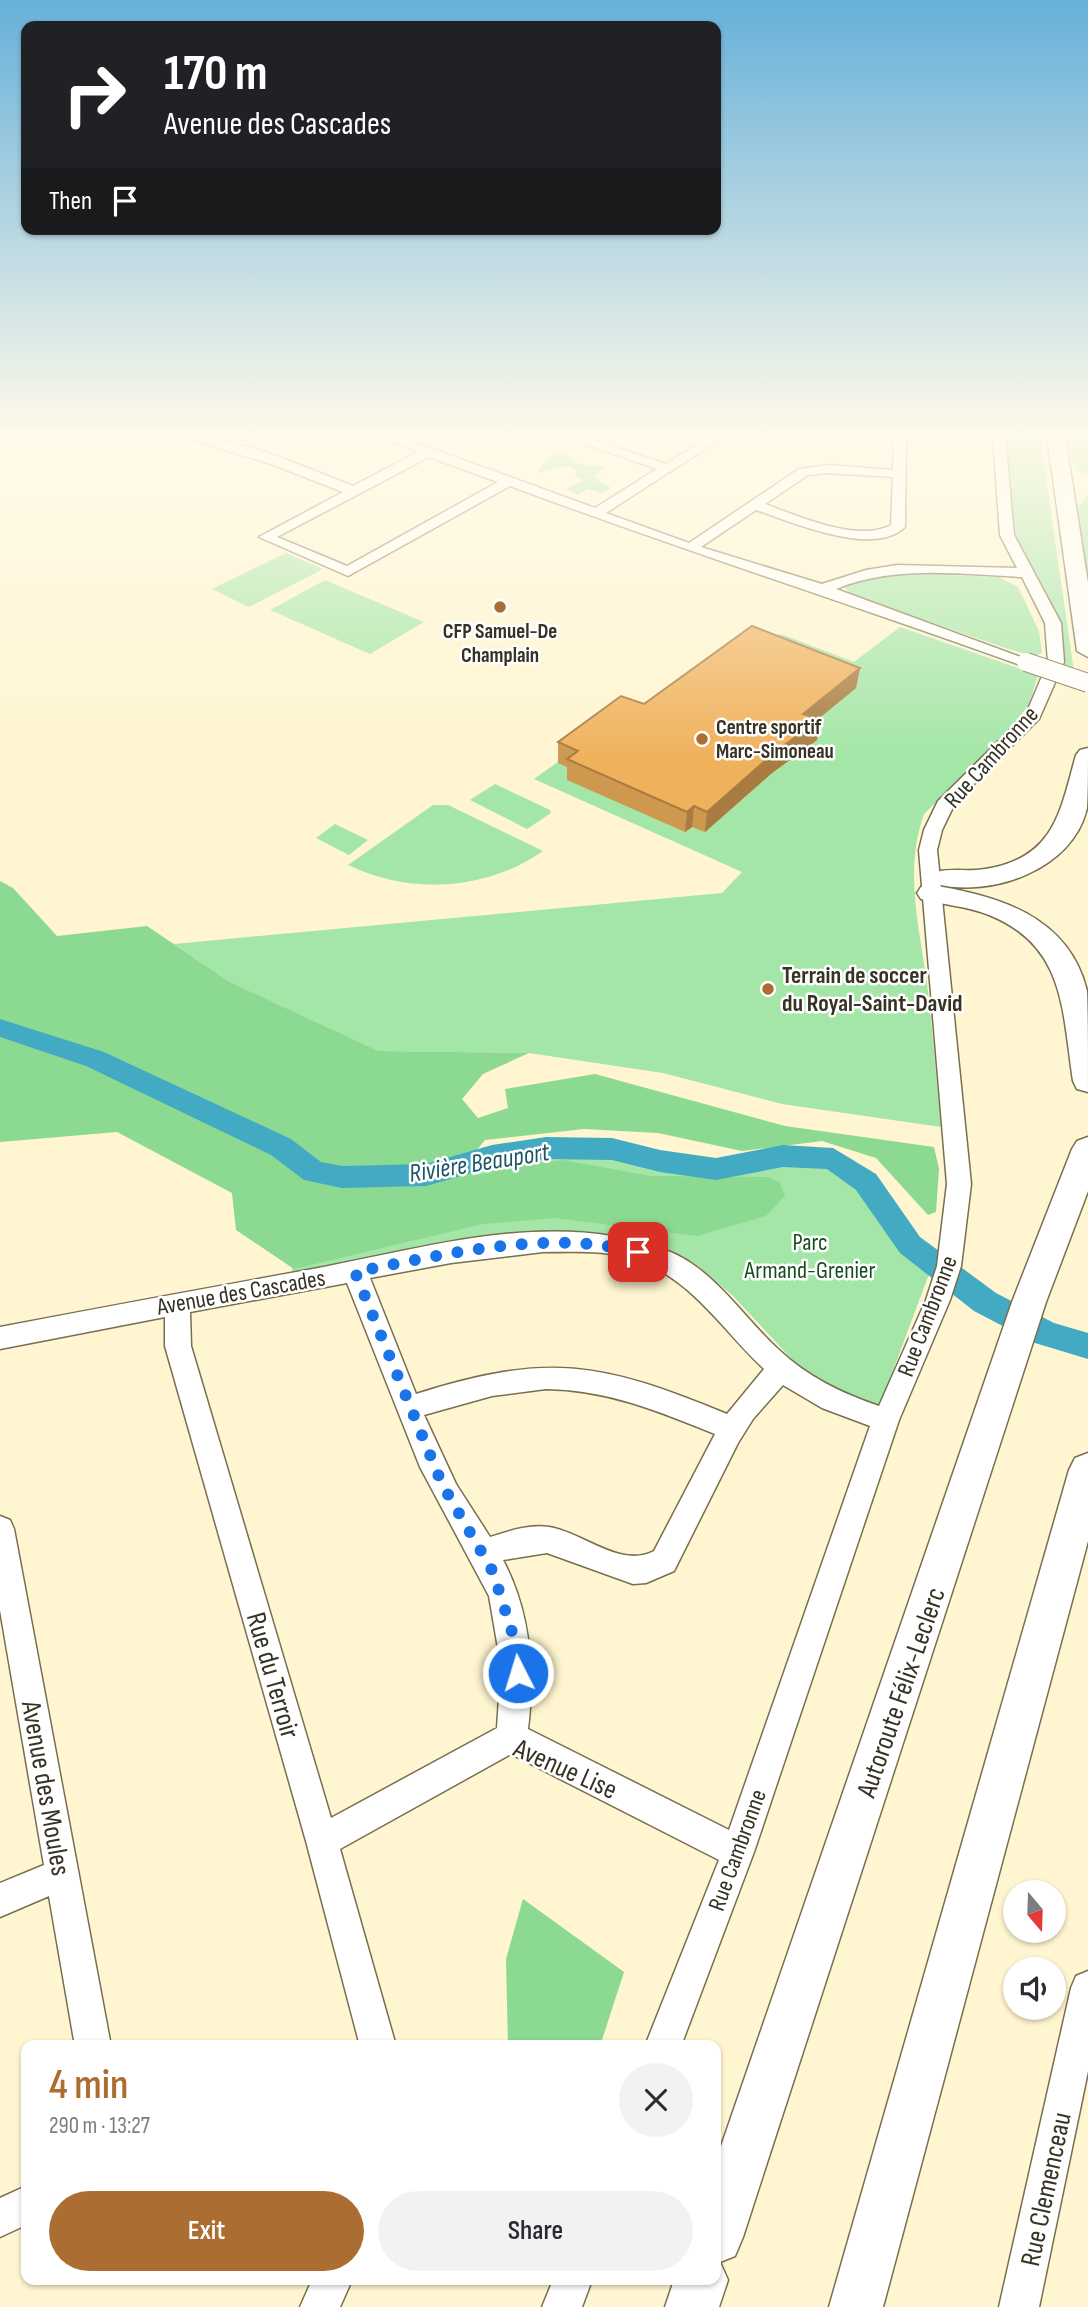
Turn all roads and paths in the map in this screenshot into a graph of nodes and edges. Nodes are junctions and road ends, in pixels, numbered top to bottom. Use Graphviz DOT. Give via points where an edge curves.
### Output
graph roads {
  1 [pos="282,544"];
  2 [pos="398,544"];
  3 [pos="678,544"];
  4 [pos="696,544"];
  5 [pos="1011,544"];
  6 [pos="1072,544"];
  7 [pos="690,548"];
  8 [pos="1026,573"];
  9 [pos="823,589"];
  10 [pos="1088,651"];
  11 [pos="1026,662"];
  12 [pos="1088,684"];
  13 [pos="1088,755"];
  14 [pos="929,884"];
  15 [pos="1088,1081"];
  16 [pos="1088,1149"];
  17 [pos="355,1272"];
  18 [pos="177,1303"];
  19 [pos="0,1338"];
  20 [pos="782,1369"];
  21 [pos="409,1408"];
  22 [pos="886,1420"];
  23 [pos="732,1428"];
  24 [pos="1088,1470"];
  25 [pos="0,1530"];
  26 [pos="484,1553"];
  27 [pos="511,1737"];
  28 [pos="322,1841"];
  29 [pos="738,1852"];
  30 [pos="62,1874"];
  31 [pos="0,1900"];
  32 [pos="1088,1988"];
  33 [pos="92,2040"];
  34 [pos="375,2040"];
  35 [pos="665,2040"];
  36 [pos="21,2208"];
  37 [pos="0,2218"];
  38 [pos="721,2222"];
  39 [pos="331,2285"];
  40 [pos="571,2285"];
  41 [pos="699,2285"];
  42 [pos="320,2307"];
  43 [pos="562,2307"];
  44 [pos="692,2307"];
  45 [pos="856,2307"];
  46 [pos="1019,2307"];
  1 -- 2 [label="street" via="348,572"];
  3 -- 7 [label="street"];
  4 -- 7 [label="street"];
  5 -- 8 [label="street, Rue Cambronne"];
  6 -- 10 [label="highway"];
  7 -- 9 [label="street"];
  8 -- 9 [label="street" via="887,569 846,577"];
  8 -- 14 [label="street, Rue Cambronne" via="1053,623 1056,662 1033,716 947,801 928,850"];
  9 -- 11 [label="street"];
  11 -- 12 [label="street, bridge"];
  13 -- 14 [label="highway" via="1072,819 1039,857 985,880"];
  14 -- 15 [label="highway" via="997,906 1045,939 1073,989"];
  14 -- 22 [label="street, Rue Cambronne" via="959,1184 949,1266"];
  16 -- 38 [label="highway, Autoroute Félix-Leclerc" via="1029,1302"];
  17 -- 18 [label="street, Avenue des Cascades"];
  17 -- 20 [label="street, Avenue des Cascades" via="517,1245 566,1241 617,1247 660,1258 696,1280"];
  17 -- 21 [label="street"];
  18 -- 19 [label="street, Avenue des Cascades"];
  18 -- 28 [label="street, Rue du Terroir" via="178,1346"];
  20 -- 22 [label="street, Avenue des Cascades" via="821,1396"];
  20 -- 23 [label="street" via="758,1387"];
  21 -- 23 [label="street" via="478,1385 581,1378 631,1389"];
  21 -- 26 [label="street" via="442,1484"];
  22 -- 29 [label="street, Rue Cambronne"];
  23 -- 26 [label="street" via="664,1561 644,1570 624,1570 548,1540 524,1540"];
  24 -- 45 [label="highway"];
  25 -- 30 [label="street, Avenue des Moules"];
  26 -- 27 [label="street" via="518,1651 518,1696"];
  27 -- 28 [label="street, Avenue Lise"];
  27 -- 29 [label="street, Avenue Lise"];
  28 -- 34 [label="street, Rue du Terroir"];
  29 -- 35 [label="street, Rue Cambronne"];
  30 -- 31 [label="street"];
  30 -- 33 [label="street, Avenue des Moules"];
  32 -- 46 [label="street, Rue Clemenceau"];
  36 -- 37 [label="street"];
  39 -- 42 [label="street"];
  40 -- 43 [label="street"];
  41 -- 44 [label="highway"];
}
